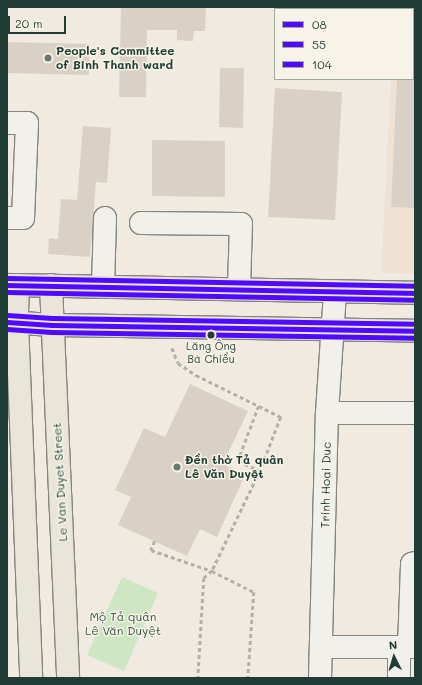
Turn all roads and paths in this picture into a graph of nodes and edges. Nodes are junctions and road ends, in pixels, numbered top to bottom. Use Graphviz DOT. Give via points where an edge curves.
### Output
graph roads {
  1 [pos="7,123"];
  2 [pos="7,218"];
  3 [pos="105,218"];
  4 [pos="141,223"];
  5 [pos="12,285"];
  6 [pos="51,286"];
  7 [pos="103,286"];
  8 [pos="239,289"];
  9 [pos="335,291"];
  10 [pos="415,293"];
  11 [pos="12,323"];
  12 [pos="52,325"];
  13 [pos="163,327"];
  14 [pos="333,329"];
  15 [pos="415,331"];
  16 [pos="259,406"];
  17 [pos="327,413"];
  18 [pos="415,413"];
  19 [pos="260,471"];
  20 [pos="154,541"];
  21 [pos="415,563"];
  22 [pos="212,572"];
  23 [pos="322,647"];
  24 [pos="408,647"];
  25 [pos="32,678"];
  26 [pos="68,678"];
  27 [pos="198,678"];
  28 [pos="248,678"];
  29 [pos="320,678"];
  30 [pos="399,678"];
  1 -- 2 [label="street" via="27,123 23,218"];
  3 -- 7 [label="street"];
  4 -- 8 [label="street" via="241,224"];
  5 -- 6 [label="main road"];
  5 -- 11 [label="main road"];
  6 -- 7 [label="main road"];
  6 -- 12 [label="main road, Le Van Duyet Street"];
  7 -- 8 [label="main road"];
  8 -- 9 [label="main road"];
  9 -- 10 [label="main road"];
  9 -- 14 [label="street, Trinh Hoai Duc"];
  11 -- 12 [label="main road"];
  11 -- 25 [label="main road"];
  12 -- 13 [label="main road"];
  12 -- 26 [label="main road, Le Van Duyet Street"];
  13 -- 14 [label="main road"];
  13 -- 16 [label="path" via="178,363 196,375"];
  14 -- 15 [label="main road"];
  14 -- 17 [label="street, Trinh Hoai Duc"];
  16 -- 19 [label="path" via="238,461"];
  16 -- 19 [label="path" via="282,417"];
  17 -- 18 [label="street"];
  17 -- 23 [label="street, Trinh Hoai Duc"];
  19 -- 22 [label="path"];
  20 -- 22 [label="path" via="151,550"];
  21 -- 24 [label="street" via="412,564"];
  22 -- 27 [label="path" via="204,578"];
  22 -- 28 [label="path" via="254,592"];
  23 -- 24 [label="street"];
  23 -- 29 [label="street, Trinh Hoai Duc"];
  24 -- 30 [label="street"];
}
